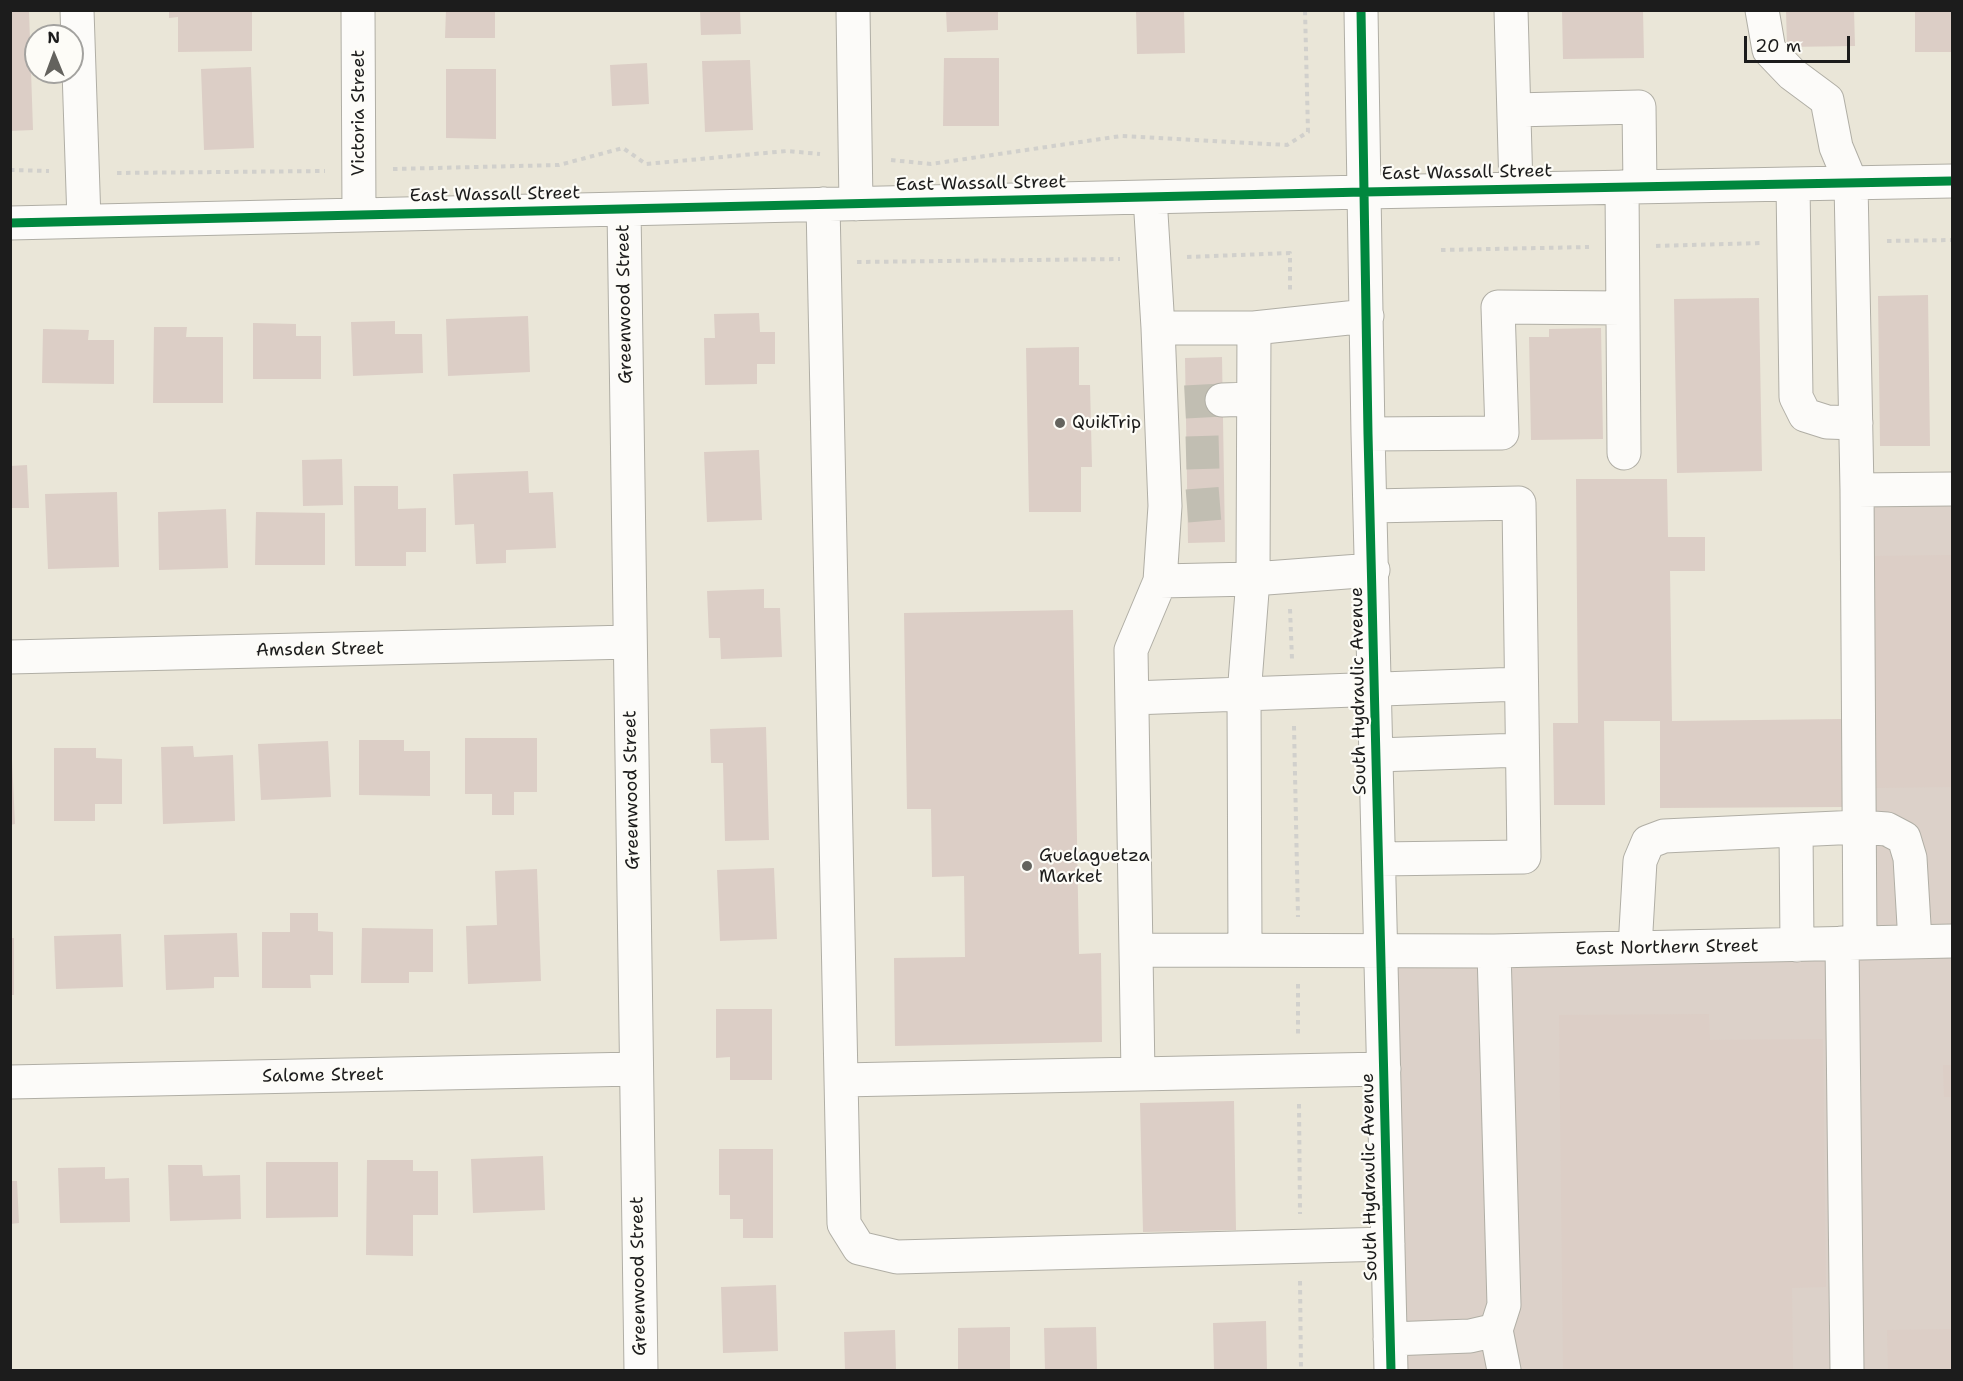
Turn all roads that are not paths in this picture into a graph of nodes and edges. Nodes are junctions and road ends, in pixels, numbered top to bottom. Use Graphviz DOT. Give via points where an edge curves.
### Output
graph roads {
  1 [pos="77,10"];
  2 [pos="358,10"];
  3 [pos="853,10"];
  4 [pos="1361,10"];
  5 [pos="1510,10"];
  6 [pos="1762,10"];
  7 [pos="1514,110"];
  8 [pos="1953,182"];
  9 [pos="1851,183"];
  10 [pos="1793,184"];
  11 [pos="1631,187"];
  12 [pos="1516,189"];
  13 [pos="1364,192"];
  14 [pos="1150,197"];
  15 [pos="823,204"];
  16 [pos="856,204"];
  17 [pos="624,209"];
  18 [pos="359,215"];
  19 [pos="84,220"];
  20 [pos="10,223"];
  21 [pos="1622,308"];
  22 [pos="1367,316"];
  23 [pos="1158,328"];
  24 [pos="1254,328"];
  25 [pos="1856,423"];
  26 [pos="1368,434"];
  27 [pos="1624,453"];
  28 [pos="1953,489"];
  29 [pos="1857,490"];
  30 [pos="1371,506"];
  31 [pos="1373,570"];
  32 [pos="1253,579"];
  33 [pos="1160,581"];
  34 [pos="630,642"];
  35 [pos="10,657"];
  36 [pos="1521,684"];
  37 [pos="1376,687"];
  38 [pos="1244,695"];
  39 [pos="1132,698"];
  40 [pos="1522,750"];
  41 [pos="1377,755"];
  42 [pos="1859,827"];
  43 [pos="1796,830"];
  44 [pos="1379,859"];
  45 [pos="1953,941"];
  46 [pos="1915,942"];
  47 [pos="1851,943"];
  48 [pos="1797,945"];
  49 [pos="1635,948"];
  50 [pos="1381,949"];
  51 [pos="1136,950"];
  52 [pos="1245,950"];
  53 [pos="1494,951"];
  54 [pos="636,1069"];
  55 [pos="1384,1069"];
  56 [pos="1138,1074"];
  57 [pos="841,1080"];
  58 [pos="10,1082"];
  59 [pos="1388,1245"];
  60 [pos="1500,1317"];
  61 [pos="1390,1355"];
  62 [pos="641,1371"];
  63 [pos="1504,1371"];
  64 [pos="1847,1371"];
  1 -- 19 [label="street"];
  2 -- 18 [label="street, Victoria Street"];
  3 -- 16 [label="street"];
  4 -- 13 [label="street, South Hydraulic Avenue"];
  5 -- 7 [label="street"];
  6 -- 9 [label="street" via="1769,50 1792,74 1827,100 1836,147"];
  7 -- 11 [label="street" via="1639,107"];
  7 -- 12 [label="street"];
  8 -- 9 [label="street, East Wassall Street"];
  9 -- 10 [label="street, East Wassall Street"];
  9 -- 25 [label="street"];
  10 -- 11 [label="street, East Wassall Street"];
  10 -- 25 [label="street" via="1796,397 1805,415 1827,422"];
  11 -- 12 [label="street, East Wassall Street"];
  11 -- 21 [label="street" via="1622,247"];
  12 -- 13 [label="street, East Wassall Street"];
  13 -- 14 [label="street, East Wassall Street"];
  13 -- 22 [label="street, South Hydraulic Avenue"];
  14 -- 16 [label="street, East Wassall Street"];
  14 -- 23 [label="street"];
  15 -- 16 [label="street, East Wassall Street"];
  15 -- 17 [label="street, East Wassall Street"];
  15 -- 57 [label="street"];
  17 -- 18 [label="street, East Wassall Street"];
  17 -- 34 [label="street, Greenwood Street"];
  18 -- 19 [label="street, East Wassall Street"];
  19 -- 20 [label="street, East Wassall Street"];
  21 -- 26 [label="street" via="1498,308 1502,433"];
  21 -- 27 [label="street"];
  22 -- 24 [label="street"];
  22 -- 26 [label="street, South Hydraulic Avenue"];
  23 -- 24 [label="street"];
  23 -- 33 [label="street" via="1173,402 1176,506"];
  24 -- 32 [label="street" via="1237,400 1238,502"];
  25 -- 29 [label="street"];
  26 -- 30 [label="street, South Hydraulic Avenue"];
  28 -- 29 [label="street"];
  29 -- 42 [label="street"];
  30 -- 31 [label="street, South Hydraulic Avenue"];
  30 -- 36 [label="street" via="1519,503"];
  31 -- 32 [label="street"];
  31 -- 37 [label="street, South Hydraulic Avenue"];
  32 -- 33 [label="street"];
  32 -- 38 [label="street"];
  33 -- 39 [label="street" via="1131,650"];
  34 -- 35 [label="street, Amsden Street"];
  34 -- 54 [label="street, Greenwood Street"];
  36 -- 37 [label="street"];
  36 -- 40 [label="street"];
  37 -- 38 [label="street"];
  37 -- 41 [label="street, South Hydraulic Avenue"];
  38 -- 39 [label="street"];
  38 -- 52 [label="street"];
  39 -- 51 [label="street"];
  40 -- 41 [label="street"];
  40 -- 44 [label="street" via="1524,857"];
  41 -- 44 [label="street, South Hydraulic Avenue"];
  42 -- 43 [label="street"];
  42 -- 46 [label="street" via="1887,829 1904,838 1910,858"];
  42 -- 47 [label="street"];
  43 -- 48 [label="street"];
  43 -- 49 [label="street" via="1664,836 1648,842 1640,861"];
  44 -- 50 [label="street, South Hydraulic Avenue"];
  45 -- 46 [label="street, East Northern Street"];
  46 -- 47 [label="street, East Northern Street"];
  47 -- 48 [label="street, East Northern Street"];
  47 -- 64 [label="street"];
  48 -- 49 [label="street, East Northern Street"];
  49 -- 53 [label="street, East Northern Street"];
  50 -- 52 [label="street, East Northern Street"];
  50 -- 53 [label="street, East Northern Street"];
  50 -- 55 [label="street, South Hydraulic Avenue"];
  51 -- 52 [label="street, East Northern Street"];
  51 -- 56 [label="street"];
  53 -- 60 [label="street"];
  54 -- 58 [label="street, Salome Street"];
  54 -- 62 [label="street, Greenwood Street"];
  55 -- 56 [label="street"];
  55 -- 59 [label="street, South Hydraulic Avenue"];
  56 -- 57 [label="street"];
  57 -- 59 [label="street" via="844,1224 859,1248 897,1257"];
  59 -- 61 [label="street, South Hydraulic Avenue"];
  60 -- 61 [label="street" via="1470,1336"];
  60 -- 63 [label="street"];
}
